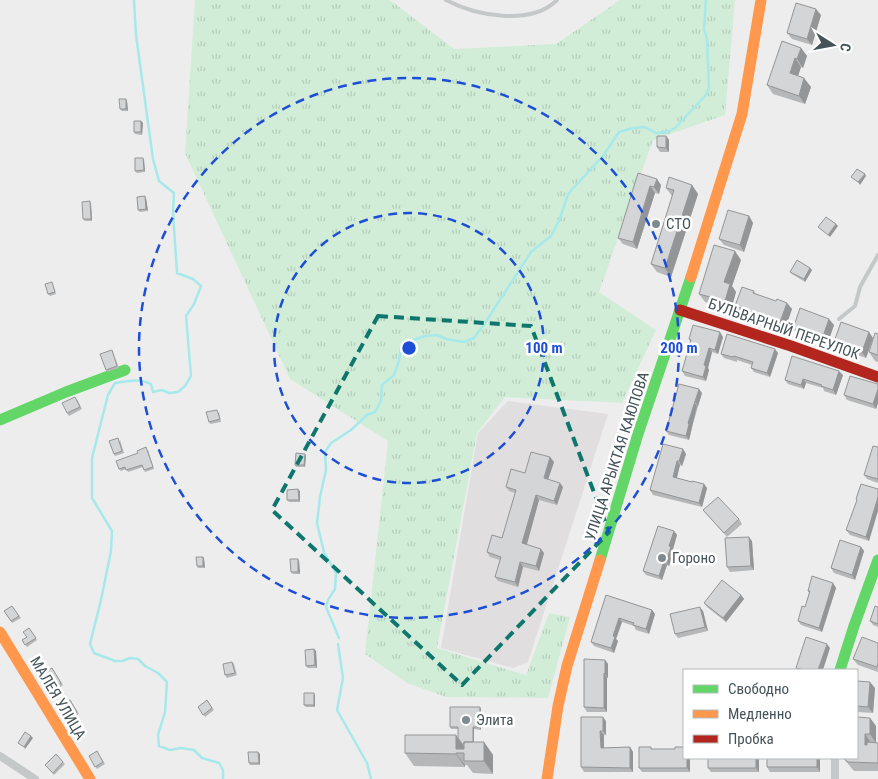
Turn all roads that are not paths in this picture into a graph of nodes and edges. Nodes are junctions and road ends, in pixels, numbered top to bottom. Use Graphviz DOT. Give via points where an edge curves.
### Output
graph roads {
  1 [pos="446,0"];
  2 [pos="557,0"];
  3 [pos="761,0"];
  4 [pos="878,255"];
  5 [pos="680,310"];
  6 [pos="839,319"];
  7 [pos="124,370"];
  8 [pos="878,377"];
  9 [pos="0,420"];
  10 [pos="878,560"];
  11 [pos="0,632"];
  12 [pos="840,669"];
  13 [pos="0,756"];
  14 [pos="835,759"];
  15 [pos="35,779"];
  16 [pos="90,779"];
  17 [pos="547,779"];
  18 [pos="835,779"];
  1 -- 2 [label="lane" via="478,12 525,16 541,11"];
  3 -- 5 [label="street, УЛИЦА АРЫКТАЯ КАЮПОВА" via="742,114"];
  4 -- 6 [label="lane" via="860,287 855,306"];
  5 -- 8 [label="street, БУЛЬВАРНЫЙ ПЕРЕУЛОК"];
  5 -- 17 [label="street, УЛИЦА АРЫКТАЯ КАЮПОВА" via="567,666"];
  7 -- 9 [label="street"];
  10 -- 12 [label="street"];
  11 -- 16 [label="street, МАЛЕЯ УЛИЦА"];
  13 -- 15 [label="street"];
  14 -- 18 [label="street"];
}
